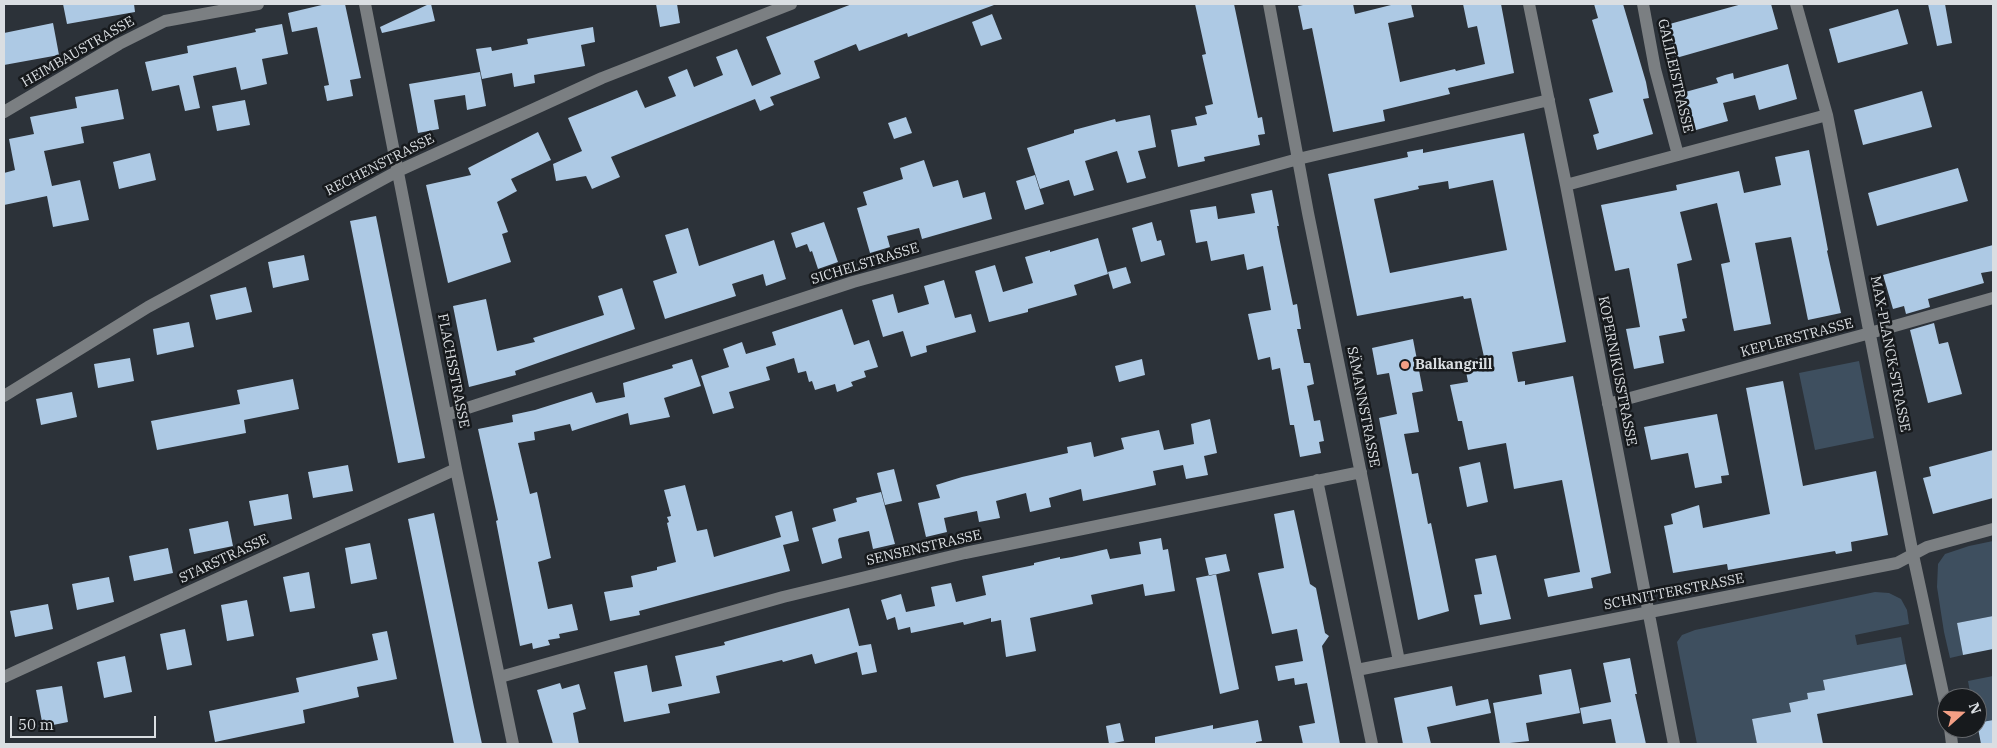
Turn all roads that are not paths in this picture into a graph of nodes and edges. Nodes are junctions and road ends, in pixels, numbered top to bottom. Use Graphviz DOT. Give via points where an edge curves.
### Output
graph roads {
  1 [pos="258,4"];
  2 [pos="365,4"];
  3 [pos="791,4"];
  4 [pos="1268,4"];
  5 [pos="1529,4"];
  6 [pos="1643,4"];
  7 [pos="1796,4"];
  8 [pos="1548,100"];
  9 [pos="4,112"];
  10 [pos="1828,115"];
  11 [pos="1678,155"];
  12 [pos="1298,159"];
  13 [pos="398,171"];
  14 [pos="1566,185"];
  15 [pos="1993,298"];
  16 [pos="1870,334"];
  17 [pos="4,396"];
  18 [pos="1608,404"];
  19 [pos="446,415"];
  20 [pos="456,470"];
  21 [pos="1361,472"];
  22 [pos="1317,480"];
  23 [pos="1993,529"];
  24 [pos="1913,555"];
  25 [pos="1648,612"];
  26 [pos="1399,661"];
  27 [pos="1357,670"];
  28 [pos="500,677"];
  29 [pos="4,678"];
  30 [pos="1942,688"];
  31 [pos="513,744"];
  32 [pos="1372,744"];
  33 [pos="1674,744"];
  1 -- 9 [label="street, HEIMBAUSTRASSE" via="165,21 127,39"];
  2 -- 13 [label="street, FLACHSSTRASSE"];
  3 -- 13 [label="street, RECHENSTRASSE" via="602,78"];
  4 -- 12 [label="street, SÄMANNSTRASSE"];
  5 -- 8 [label="street, KOPERNIKUSSTRASSE"];
  6 -- 11 [label="street, GALILEISTRASSE" via="1655,69"];
  7 -- 10 [label="street, MAX-PLANCK-STRASSE"];
  8 -- 12 [label="street"];
  8 -- 14 [label="street, KOPERNIKUSSTRASSE"];
  10 -- 11 [label="street, GALILEISTRASSE"];
  10 -- 16 [label="street, MAX-PLANCK-STRASSE"];
  11 -- 14 [label="street, GALILEISTRASSE"];
  12 -- 19 [label="street, SICHELSTRASSE" via="853,282"];
  12 -- 21 [label="street, SÄMANNSTRASSE"];
  13 -- 17 [label="street, RECHENSTRASSE" via="148,307"];
  13 -- 19 [label="street, FLACHSSTRASSE"];
  14 -- 18 [label="street, KOPERNIKUSSTRASSE"];
  15 -- 16 [label="street, KEPLERSTRASSE"];
  16 -- 18 [label="street, KEPLERSTRASSE"];
  16 -- 24 [label="street, MAX-PLANCK-STRASSE"];
  18 -- 25 [label="street, KOPERNIKUSSTRASSE"];
  19 -- 20 [label="street, FLACHSSTRASSE"];
  20 -- 28 [label="street, FLACHSSTRASSE"];
  20 -- 29 [label="street, STARSTRASSE"];
  21 -- 22 [label="street, SENSENSTRASSE"];
  21 -- 26 [label="street, SÄMANNSTRASSE"];
  22 -- 27 [label="street"];
  22 -- 28 [label="street, SENSENSTRASSE" via="946,558 783,597"];
  23 -- 24 [label="street, SCHNITTERSTRASSE" via="1927,547"];
  24 -- 25 [label="street, SCHNITTERSTRASSE" via="1897,563"];
  24 -- 30 [label="street, MAX-PLANCK-STRASSE"];
  25 -- 26 [label="street, SCHNITTERSTRASSE"];
  25 -- 33 [label="street, KOPERNIKUSSTRASSE"];
  26 -- 27 [label="street, SCHNITTERSTRASSE"];
  27 -- 32 [label="street"];
  28 -- 31 [label="street, FLACHSSTRASSE"];
}
